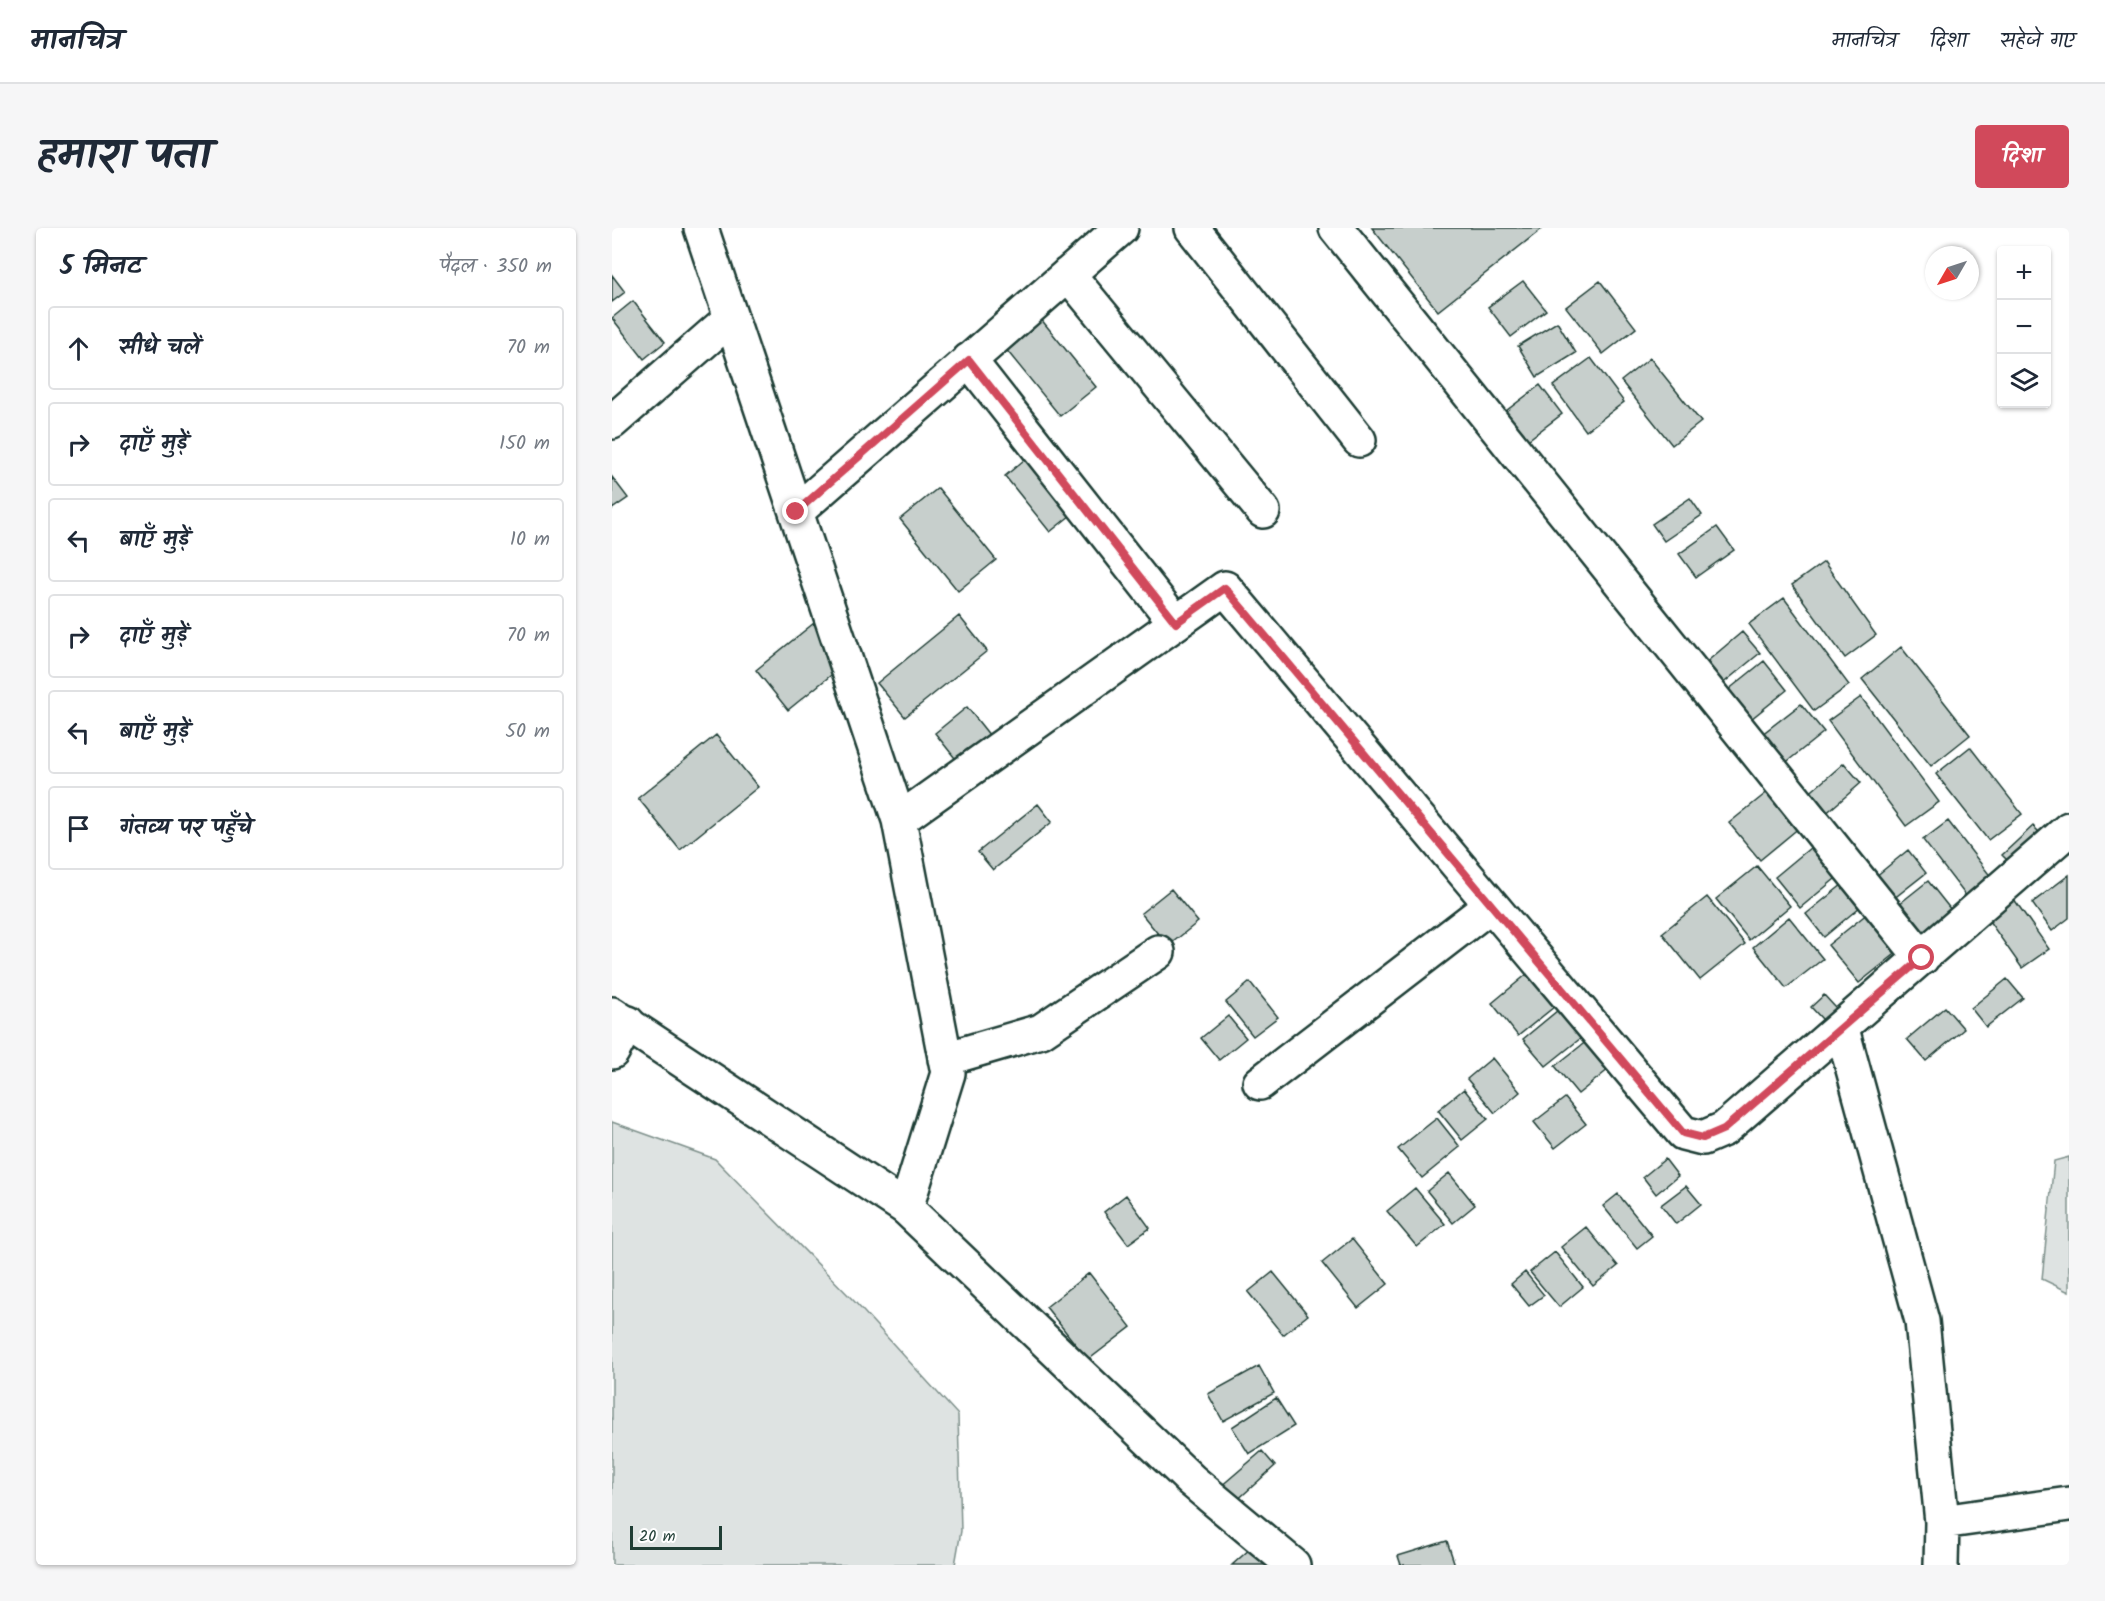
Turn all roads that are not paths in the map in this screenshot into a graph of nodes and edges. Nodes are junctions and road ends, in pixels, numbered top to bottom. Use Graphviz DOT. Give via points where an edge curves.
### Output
graph roads {
  1 [pos="700,228"];
  2 [pos="1121,228"];
  3 [pos="1192,228"];
  4 [pos="1336,228"];
  5 [pos="1068,274"];
  6 [pos="731,318"];
  7 [pos="969,360"];
  8 [pos="612,422"];
  9 [pos="1359,441"];
  10 [pos="1263,511"];
  11 [pos="796,512"];
  12 [pos="1176,623"];
  13 [pos="899,820"];
  14 [pos="2069,829"];
  15 [pos="1491,905"];
  16 [pos="1158,952"];
  17 [pos="1922,958"];
  18 [pos="620,1019"];
  19 [pos="1842,1029"];
  20 [pos="612,1052"];
  21 [pos="945,1059"];
  22 [pos="1260,1083"];
  23 [pos="906,1208"];
  24 [pos="2069,1504"];
  25 [pos="1942,1522"];
  26 [pos="1293,1565"];
  27 [pos="1941,1565"];
  1 -- 6 [label="street"];
  2 -- 5 [label="street"];
  3 -- 9 [label="street"];
  4 -- 17 [label="street"];
  5 -- 7 [label="street"];
  5 -- 10 [label="street"];
  6 -- 8 [label="street"];
  6 -- 11 [label="street"];
  7 -- 11 [label="street"];
  7 -- 12 [label="street"];
  11 -- 13 [label="street"];
  12 -- 13 [label="street"];
  12 -- 15 [label="street" via="1225,588"];
  13 -- 21 [label="street"];
  14 -- 17 [label="street"];
  15 -- 19 [label="street" via="1683,1133 1703,1138 1724,1129"];
  15 -- 22 [label="street"];
  16 -- 21 [label="street" via="1041,1031"];
  17 -- 19 [label="street"];
  18 -- 20 [label="street"];
  18 -- 23 [label="street"];
  19 -- 25 [label="street" via="1922,1321"];
  21 -- 23 [label="street" via="948,1073"];
  23 -- 26 [label="street" via="1191,1480"];
  24 -- 25 [label="street"];
  25 -- 27 [label="street"];
}
